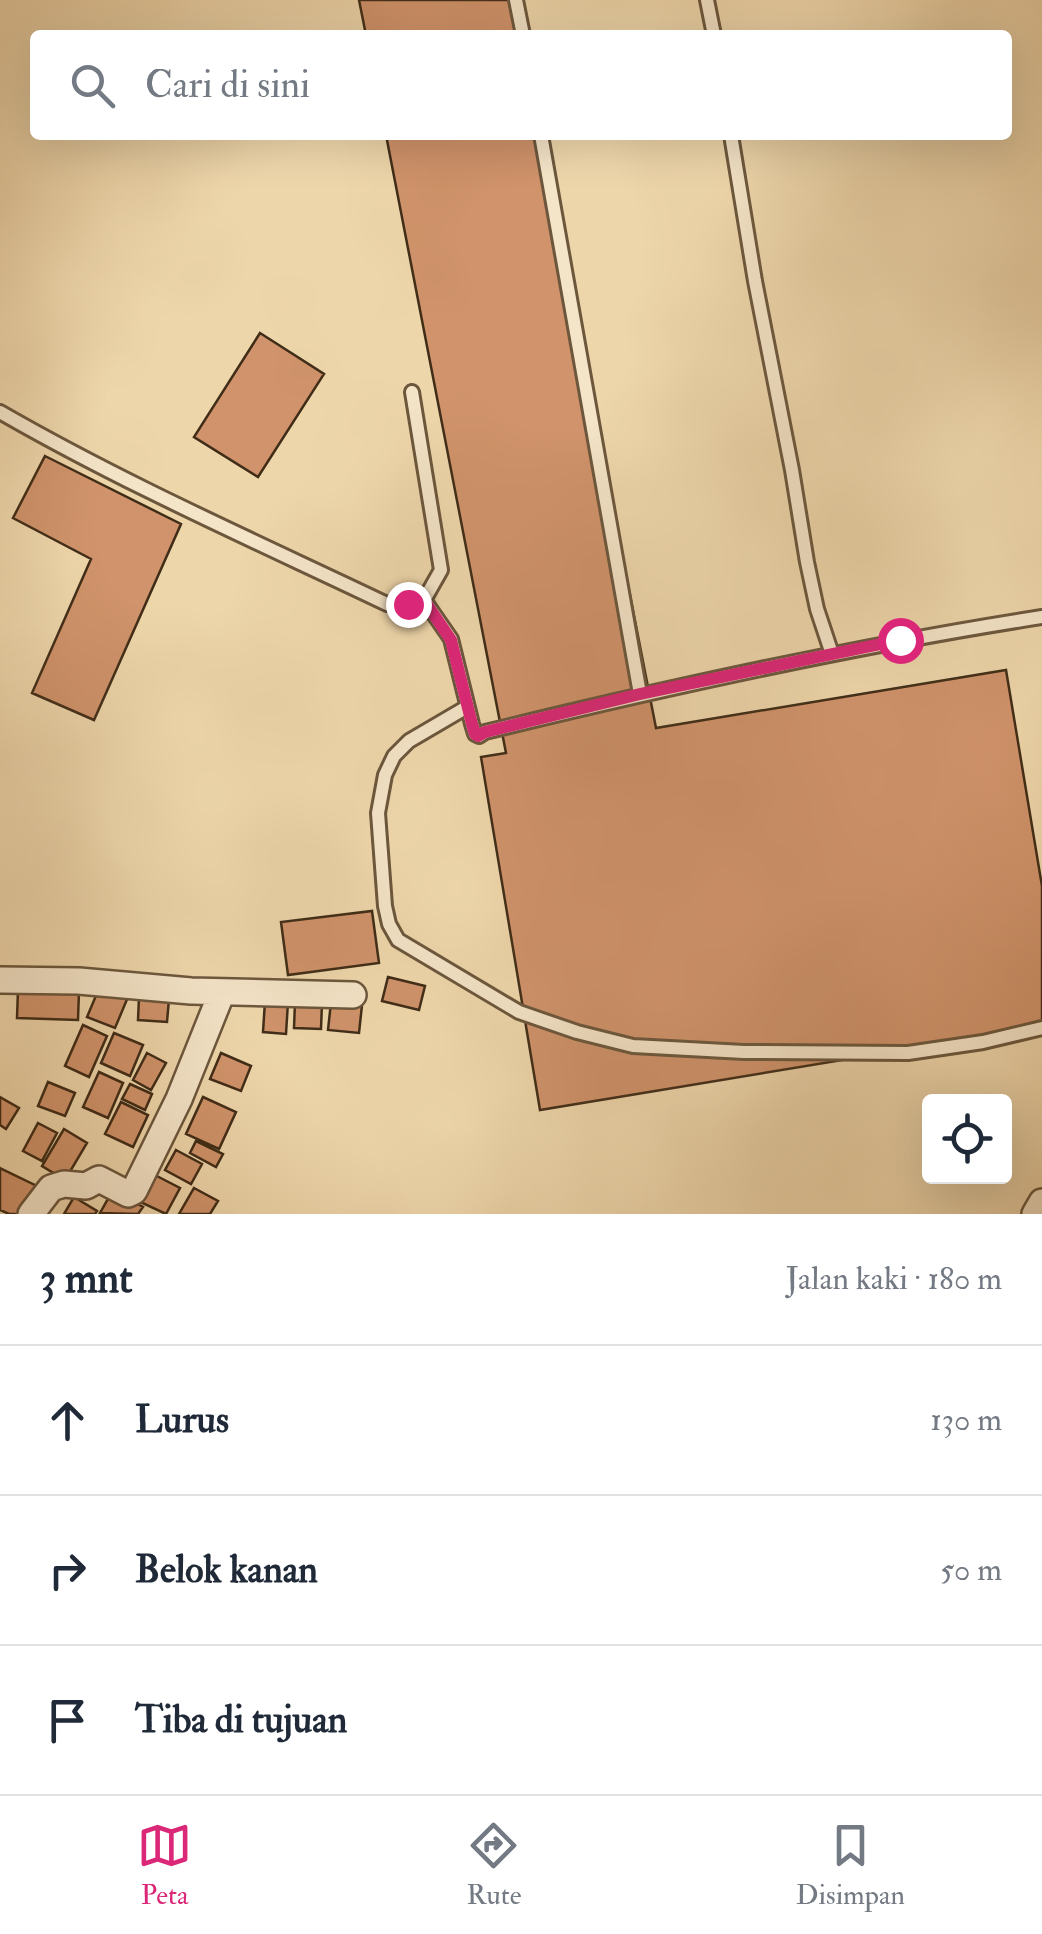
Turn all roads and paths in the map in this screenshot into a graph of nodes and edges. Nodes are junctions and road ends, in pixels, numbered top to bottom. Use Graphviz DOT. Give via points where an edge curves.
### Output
graph roads {
  1 [pos="516,0"];
  2 [pos="707,0"];
  3 [pos="521,30"];
  4 [pos="713,30"];
  5 [pos="542,140"];
  6 [pos="732,140"];
  7 [pos="412,392"];
  8 [pos="0,412"];
  9 [pos="424,600"];
  10 [pos="1042,617"];
  11 [pos="832,654"];
  12 [pos="640,694"];
  13 [pos="468,707"];
  14 [pos="0,980"];
  15 [pos="222,992"];
  16 [pos="353,995"];
  17 [pos="1042,1028"];
  18 [pos="1042,1202"];
  19 [pos="31,1214"];
  20 [pos="1035,1214"];
  1 -- 3 [label="lane"];
  2 -- 4 [label="lane"];
  5 -- 12 [label="lane"];
  6 -- 11 [label="lane" via="807,562"];
  7 -- 9 [label="lane" via="442,570"];
  8 -- 9 [label="lane" via="387,604"];
  9 -- 13 [label="lane" via="451,640"];
  10 -- 11 [label="lane"];
  11 -- 12 [label="lane"];
  12 -- 13 [label="lane" via="479,736"];
  13 -- 17 [label="lane" via="408,740 386,775 378,813 385,906 398,940 519,1012 633,1046 675,1050 908,1052"];
  14 -- 15 [label="street"];
  15 -- 16 [label="street"];
  15 -- 19 [label="street" via="134,1191 98,1179 86,1186 64,1184 51,1188"];
  18 -- 20 [label="street"];
}
